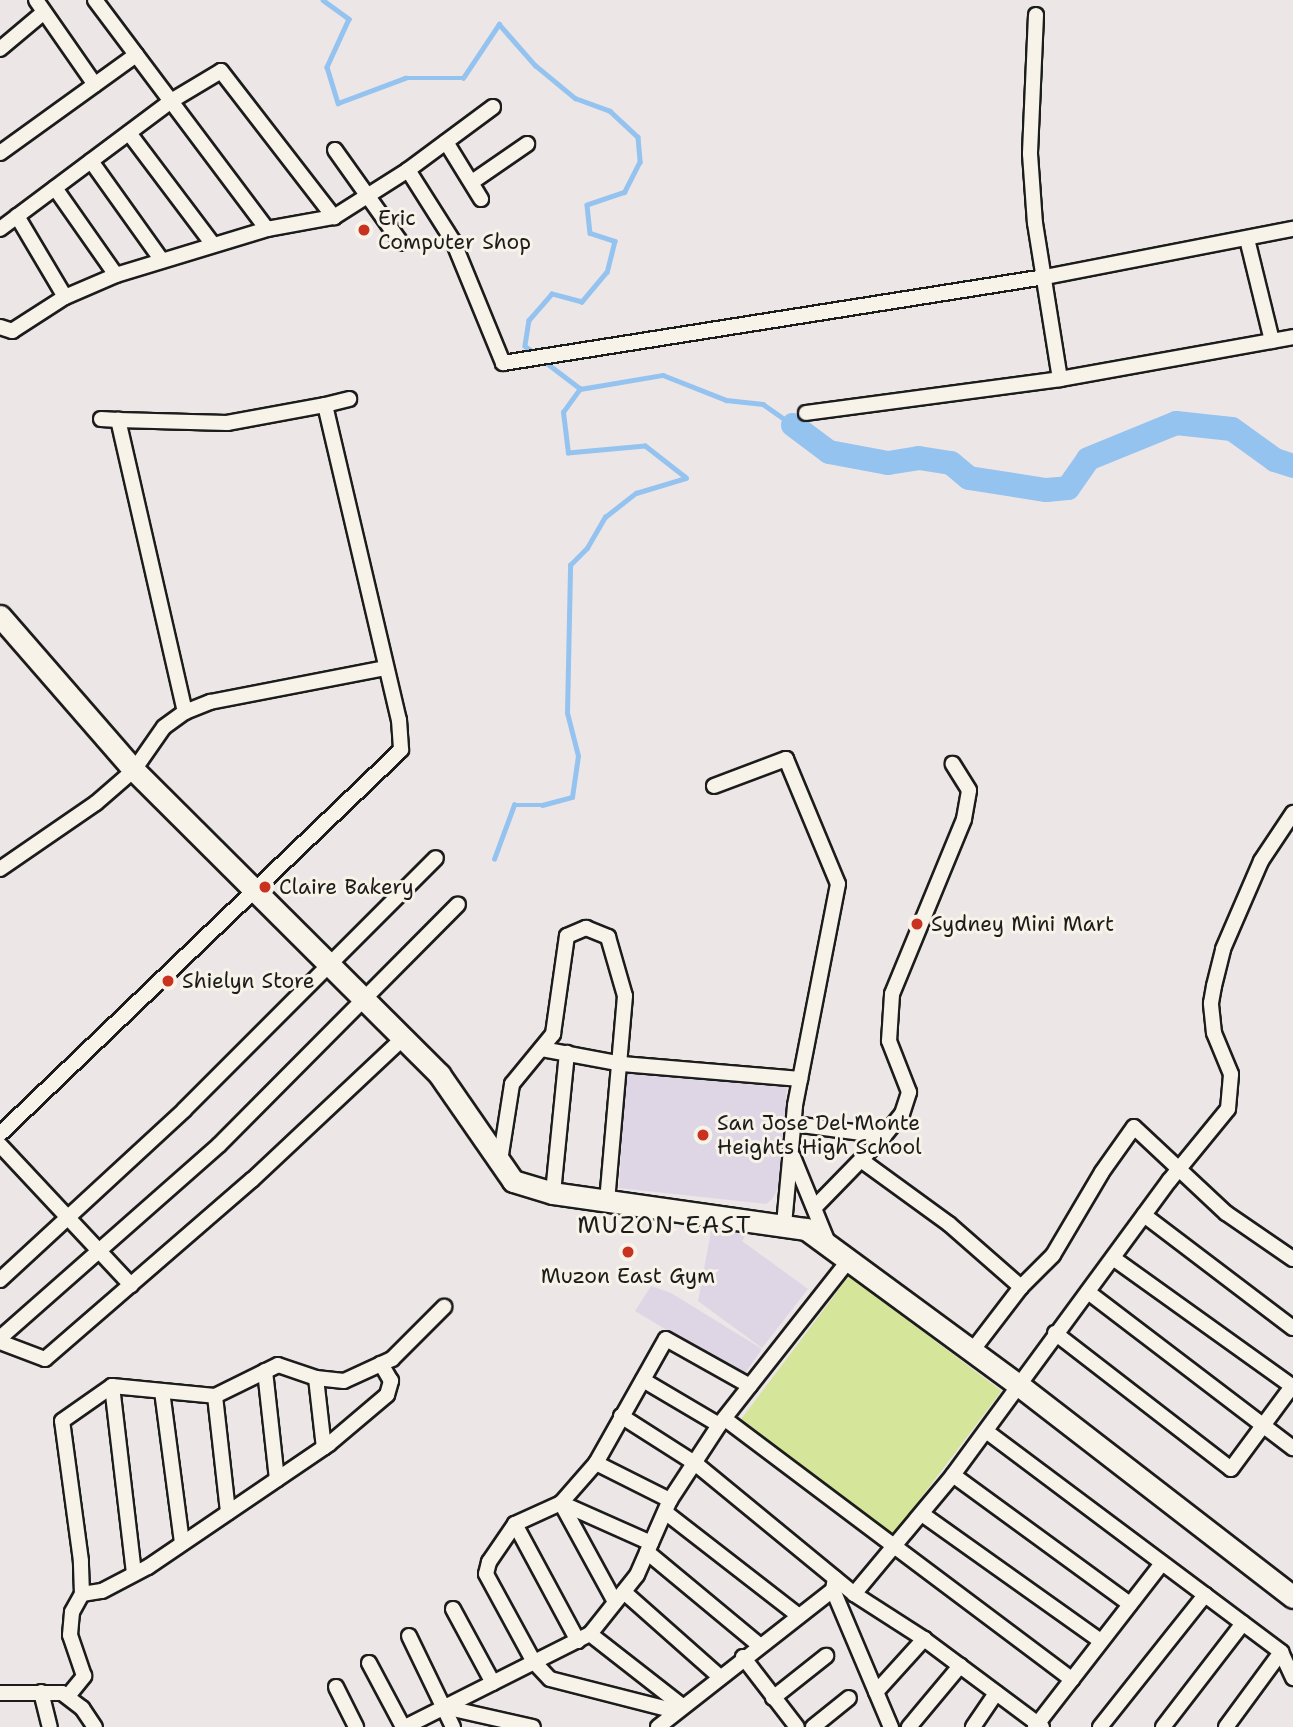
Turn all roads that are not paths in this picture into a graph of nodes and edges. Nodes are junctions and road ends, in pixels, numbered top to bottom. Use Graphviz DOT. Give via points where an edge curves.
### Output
graph roads {
  1 [pos="95,0"];
  2 [pos="40,6"];
  3 [pos="1036,15"];
  4 [pos="0,49"];
  5 [pos="136,55"];
  6 [pos="95,85"];
  7 [pos="172,101"];
  8 [pos="493,107"];
  9 [pos="129,133"];
  10 [pos="446,142"];
  11 [pos="527,144"];
  12 [pos="335,150"];
  13 [pos="0,153"];
  14 [pos="91,161"];
  15 [pos="408,170"];
  16 [pos="472,183"];
  17 [pos="55,188"];
  18 [pos="366,197"];
  19 [pos="481,199"];
  20 [pos="17,216"];
  21 [pos="334,217"];
  22 [pos="0,229"];
  23 [pos="268,229"];
  24 [pos="1293,229"];
  25 [pos="1247,239"];
  26 [pos="212,243"];
  27 [pos="401,243"];
  28 [pos="161,259"];
  29 [pos="116,275"];
  30 [pos="1045,277"];
  31 [pos="65,297"];
  32 [pos="0,327"];
  33 [pos="1293,337"];
  34 [pos="1272,341"];
  35 [pos="1060,379"];
  36 [pos="349,399"];
  37 [pos="325,405"];
  38 [pos="806,413"];
  39 [pos="100,419"];
  40 [pos="118,420"];
  41 [pos="0,616"];
  42 [pos="385,668"];
  43 [pos="185,712"];
  44 [pos="953,764"];
  45 [pos="134,770"];
  46 [pos="714,786"];
  47 [pos="1293,813"];
  48 [pos="436,858"];
  49 [pos="0,869"];
  50 [pos="256,891"];
  51 [pos="458,904"];
  52 [pos="329,966"];
  53 [pos="365,1000"];
  54 [pos="401,1040"];
  55 [pos="542,1049"];
  56 [pos="567,1053"];
  57 [pos="622,1064"];
  58 [pos="800,1079"];
  59 [pos="794,1124"];
  60 [pos="0,1134"];
  61 [pos="884,1136"];
  62 [pos="0,1145"];
  63 [pos="793,1155"];
  64 [pos="861,1160"];
  65 [pos="500,1161"];
  66 [pos="1180,1172"];
  67 [pos="553,1193"];
  68 [pos="607,1200"];
  69 [pos="815,1207"];
  70 [pos="1144,1215"];
  71 [pos="69,1218"];
  72 [pos="784,1224"];
  73 [pos="830,1246"];
  74 [pos="100,1254"];
  75 [pos="1113,1258"];
  76 [pos="849,1259"];
  77 [pos="1293,1259"];
  78 [pos="0,1280"];
  79 [pos="131,1285"];
  80 [pos="1021,1287"];
  81 [pos="1088,1292"];
  82 [pos="444,1307"];
  83 [pos="1293,1328"];
  84 [pos="1055,1333"];
  85 [pos="0,1340"];
  86 [pos="972,1351"];
  87 [pos="381,1364"];
  88 [pos="265,1371"];
  89 [pos="316,1378"];
  90 [pos="643,1380"];
  91 [pos="1020,1385"];
  92 [pos="112,1386"];
  93 [pos="750,1386"];
  94 [pos="1293,1386"];
  95 [pos="162,1391"];
  96 [pos="215,1396"];
  97 [pos="621,1416"];
  98 [pos="722,1422"];
  99 [pos="1262,1424"];
  100 [pos="985,1431"];
  101 [pos="324,1448"];
  102 [pos="1293,1448"];
  103 [pos="596,1463"];
  104 [pos="696,1464"];
  105 [pos="953,1475"];
  106 [pos="277,1479"];
  107 [pos="561,1503"];
  108 [pos="668,1506"];
  109 [pos="228,1512"];
  110 [pos="922,1514"];
  111 [pos="515,1524"];
  112 [pos="182,1543"];
  113 [pos="649,1548"];
  114 [pos="896,1548"];
  115 [pos="1162,1563"];
  116 [pos="134,1574"];
  117 [pos="834,1584"];
  118 [pos="82,1594"];
  119 [pos="854,1594"];
  120 [pos="1205,1595"];
  121 [pos="620,1597"];
  122 [pos="1293,1597"];
  123 [pos="1130,1604"];
  124 [pos="453,1609"];
  125 [pos="798,1615"];
  126 [pos="1243,1623"];
  127 [pos="409,1636"];
  128 [pos="584,1638"];
  129 [pos="924,1639"];
  130 [pos="1101,1641"];
  131 [pos="759,1645"];
  132 [pos="1281,1652"];
  133 [pos="826,1656"];
  134 [pos="743,1657"];
  135 [pos="534,1662"];
  136 [pos="369,1663"];
  137 [pos="960,1666"];
  138 [pos="719,1676"];
  139 [pos="1293,1678"];
  140 [pos="1072,1680"];
  141 [pos="493,1682"];
  142 [pos="336,1688"];
  143 [pos="41,1692"];
  144 [pos="876,1692"];
  145 [pos="0,1693"];
  146 [pos="996,1693"];
  147 [pos="68,1696"];
  148 [pos="773,1698"];
  149 [pos="849,1698"];
  150 [pos="444,1707"];
  151 [pos="679,1709"];
  152 [pos="490,1724"];
  153 [pos="1038,1726"];
  154 [pos="50,1727"];
  155 [pos="95,1727"];
  156 [pos="356,1727"];
  157 [pos="404,1727"];
  158 [pos="453,1727"];
  159 [pos="533,1727"];
  160 [pos="658,1727"];
  161 [pos="797,1727"];
  162 [pos="813,1727"];
  163 [pos="891,1727"];
  164 [pos="908,1727"];
  165 [pos="973,1727"];
  166 [pos="1100,1727"];
  167 [pos="1163,1727"];
  168 [pos="1226,1727"];
  1 -- 5 [label="street"];
  2 -- 4 [label="street"];
  2 -- 6 [label="street"];
  3 -- 30 [label="street" via="1030,153"];
  5 -- 6 [label="street"];
  5 -- 7 [label="street"];
  6 -- 13 [label="street"];
  7 -- 9 [label="street"];
  7 -- 21 [label="street" via="221,71"];
  7 -- 23 [label="street"];
  8 -- 10 [label="street"];
  9 -- 14 [label="street"];
  9 -- 26 [label="street"];
  10 -- 15 [label="street"];
  10 -- 16 [label="street"];
  11 -- 16 [label="street"];
  12 -- 18 [label="street"];
  14 -- 17 [label="street"];
  14 -- 28 [label="street"];
  15 -- 18 [label="street"];
  15 -- 30 [label="street" via="453,241 503,363"];
  16 -- 19 [label="street"];
  17 -- 20 [label="street"];
  17 -- 29 [label="street"];
  18 -- 21 [label="street"];
  18 -- 27 [label="street"];
  20 -- 22 [label="street"];
  20 -- 31 [label="street"];
  21 -- 23 [label="street"];
  23 -- 26 [label="street"];
  24 -- 25 [label="street"];
  25 -- 30 [label="street"];
  25 -- 34 [label="street"];
  26 -- 28 [label="street"];
  28 -- 29 [label="street"];
  29 -- 31 [label="street"];
  30 -- 35 [label="street"];
  31 -- 32 [label="street" via="24,326 12,331"];
  33 -- 34 [label="street"];
  34 -- 35 [label="street"];
  35 -- 38 [label="street"];
  36 -- 37 [label="street"];
  37 -- 40 [label="street" via="227,423"];
  37 -- 42 [label="street"];
  39 -- 40 [label="street"];
  40 -- 43 [label="street"];
  41 -- 45 [label="street"];
  42 -- 43 [label="street" via="210,702"];
  42 -- 50 [label="street" via="399,720 401,750"];
  43 -- 45 [label="street" via="164,727"];
  44 -- 61 [label="street" via="970,790 964,819 892,994 889,1041 909,1092 902,1114"];
  45 -- 49 [label="street" via="96,803"];
  45 -- 50 [label="street"];
  46 -- 58 [label="street" via="786,760 838,884"];
  47 -- 66 [label="street" via="1261,861 1223,949 1214,986 1214,1033 1231,1074 1228,1109"];
  48 -- 52 [label="street"];
  50 -- 52 [label="street"];
  50 -- 60 [label="street"];
  51 -- 53 [label="street"];
  52 -- 53 [label="street"];
  52 -- 71 [label="street"];
  53 -- 54 [label="street"];
  53 -- 74 [label="street" via="219,1145"];
  54 -- 65 [label="street" via="439,1074"];
  54 -- 79 [label="street" via="252,1180"];
  55 -- 56 [label="street"];
  55 -- 57 [label="street" via="553,1034 567,936 586,928 608,937 625,996"];
  55 -- 65 [label="street" via="512,1084"];
  56 -- 57 [label="street"];
  56 -- 67 [label="street"];
  57 -- 58 [label="street"];
  57 -- 68 [label="street"];
  58 -- 59 [label="street"];
  59 -- 61 [label="street"];
  59 -- 63 [label="street"];
  61 -- 64 [label="street"];
  62 -- 71 [label="street"];
  63 -- 69 [label="street"];
  63 -- 72 [label="street"];
  64 -- 69 [label="street"];
  64 -- 80 [label="street" via="949,1224"];
  65 -- 67 [label="street" via="513,1181"];
  66 -- 70 [label="street"];
  66 -- 77 [label="street" via="1226,1213"];
  66 -- 80 [label="street" via="1134,1127 1101,1172 1053,1255"];
  67 -- 68 [label="street"];
  68 -- 72 [label="street"];
  69 -- 73 [label="street"];
  70 -- 75 [label="street"];
  70 -- 83 [label="street"];
  71 -- 74 [label="street"];
  71 -- 78 [label="street"];
  72 -- 73 [label="street" via="806,1229"];
  73 -- 76 [label="street"];
  74 -- 79 [label="street"];
  74 -- 85 [label="street"];
  75 -- 81 [label="street"];
  75 -- 94 [label="street"];
  76 -- 86 [label="street"];
  76 -- 93 [label="street"];
  79 -- 85 [label="street" via="45,1359"];
  80 -- 86 [label="street"];
  81 -- 84 [label="street"];
  81 -- 99 [label="street"];
  82 -- 87 [label="street"];
  84 -- 91 [label="street"];
  84 -- 99 [label="street" via="1231,1469"];
  86 -- 91 [label="street"];
  87 -- 89 [label="street" via="344,1381"];
  87 -- 101 [label="street" via="391,1381 387,1395"];
  88 -- 89 [label="street" via="278,1365"];
  88 -- 96 [label="street"];
  88 -- 106 [label="street"];
  89 -- 101 [label="street"];
  90 -- 93 [label="street" via="666,1339"];
  90 -- 97 [label="street"];
  90 -- 98 [label="street"];
  91 -- 100 [label="street"];
  91 -- 122 [label="street"];
  92 -- 95 [label="street"];
  92 -- 116 [label="street"];
  92 -- 118 [label="street" via="62,1422"];
  93 -- 98 [label="street"];
  94 -- 99 [label="street"];
  95 -- 96 [label="street"];
  95 -- 112 [label="street"];
  96 -- 109 [label="street"];
  97 -- 103 [label="street"];
  97 -- 104 [label="street"];
  98 -- 104 [label="street"];
  98 -- 114 [label="street"];
  99 -- 102 [label="street"];
  100 -- 105 [label="street"];
  100 -- 115 [label="street"];
  101 -- 106 [label="street"];
  103 -- 107 [label="street"];
  103 -- 108 [label="street"];
  104 -- 108 [label="street"];
  104 -- 117 [label="street"];
  105 -- 110 [label="street"];
  105 -- 123 [label="street"];
  106 -- 109 [label="street"];
  107 -- 111 [label="street"];
  107 -- 113 [label="street"];
  107 -- 121 [label="street"];
  108 -- 113 [label="street"];
  108 -- 125 [label="street"];
  109 -- 112 [label="street"];
  110 -- 114 [label="street"];
  110 -- 130 [label="street"];
  111 -- 128 [label="street"];
  111 -- 135 [label="street" via="486,1574"];
  112 -- 116 [label="street"];
  113 -- 121 [label="street"];
  113 -- 131 [label="street"];
  114 -- 119 [label="street"];
  114 -- 140 [label="street"];
  115 -- 120 [label="street"];
  115 -- 123 [label="street"];
  116 -- 118 [label="street" via="102,1591"];
  117 -- 119 [label="street"];
  117 -- 125 [label="street"];
  117 -- 144 [label="street"];
  118 -- 147 [label="street" via="72,1612 70,1635 84,1675"];
  119 -- 129 [label="street"];
  120 -- 126 [label="street"];
  120 -- 166 [label="street"];
  121 -- 128 [label="street"];
  121 -- 138 [label="street"];
  123 -- 130 [label="street"];
  124 -- 141 [label="street"];
  125 -- 131 [label="street"];
  126 -- 132 [label="street"];
  126 -- 167 [label="street"];
  127 -- 150 [label="street"];
  128 -- 135 [label="street"];
  128 -- 151 [label="street"];
  129 -- 137 [label="street"];
  129 -- 144 [label="street"];
  130 -- 140 [label="street"];
  131 -- 134 [label="street"];
  132 -- 139 [label="street"];
  132 -- 168 [label="street"];
  133 -- 148 [label="street"];
  134 -- 138 [label="street"];
  134 -- 148 [label="street"];
  135 -- 141 [label="street"];
  135 -- 151 [label="street" via="558,1682"];
  136 -- 157 [label="street"];
  137 -- 146 [label="street"];
  137 -- 164 [label="street"];
  138 -- 151 [label="street"];
  140 -- 153 [label="street"];
  141 -- 150 [label="street"];
  142 -- 156 [label="street"];
  143 -- 145 [label="street"];
  143 -- 147 [label="street"];
  143 -- 154 [label="street"];
  144 -- 163 [label="street"];
  146 -- 153 [label="street"];
  146 -- 165 [label="street"];
  147 -- 155 [label="street"];
  148 -- 161 [label="street"];
  149 -- 162 [label="street"];
  150 -- 152 [label="street"];
  150 -- 157 [label="street"];
  150 -- 158 [label="street"];
  151 -- 160 [label="street"];
  152 -- 159 [label="street"];
}
